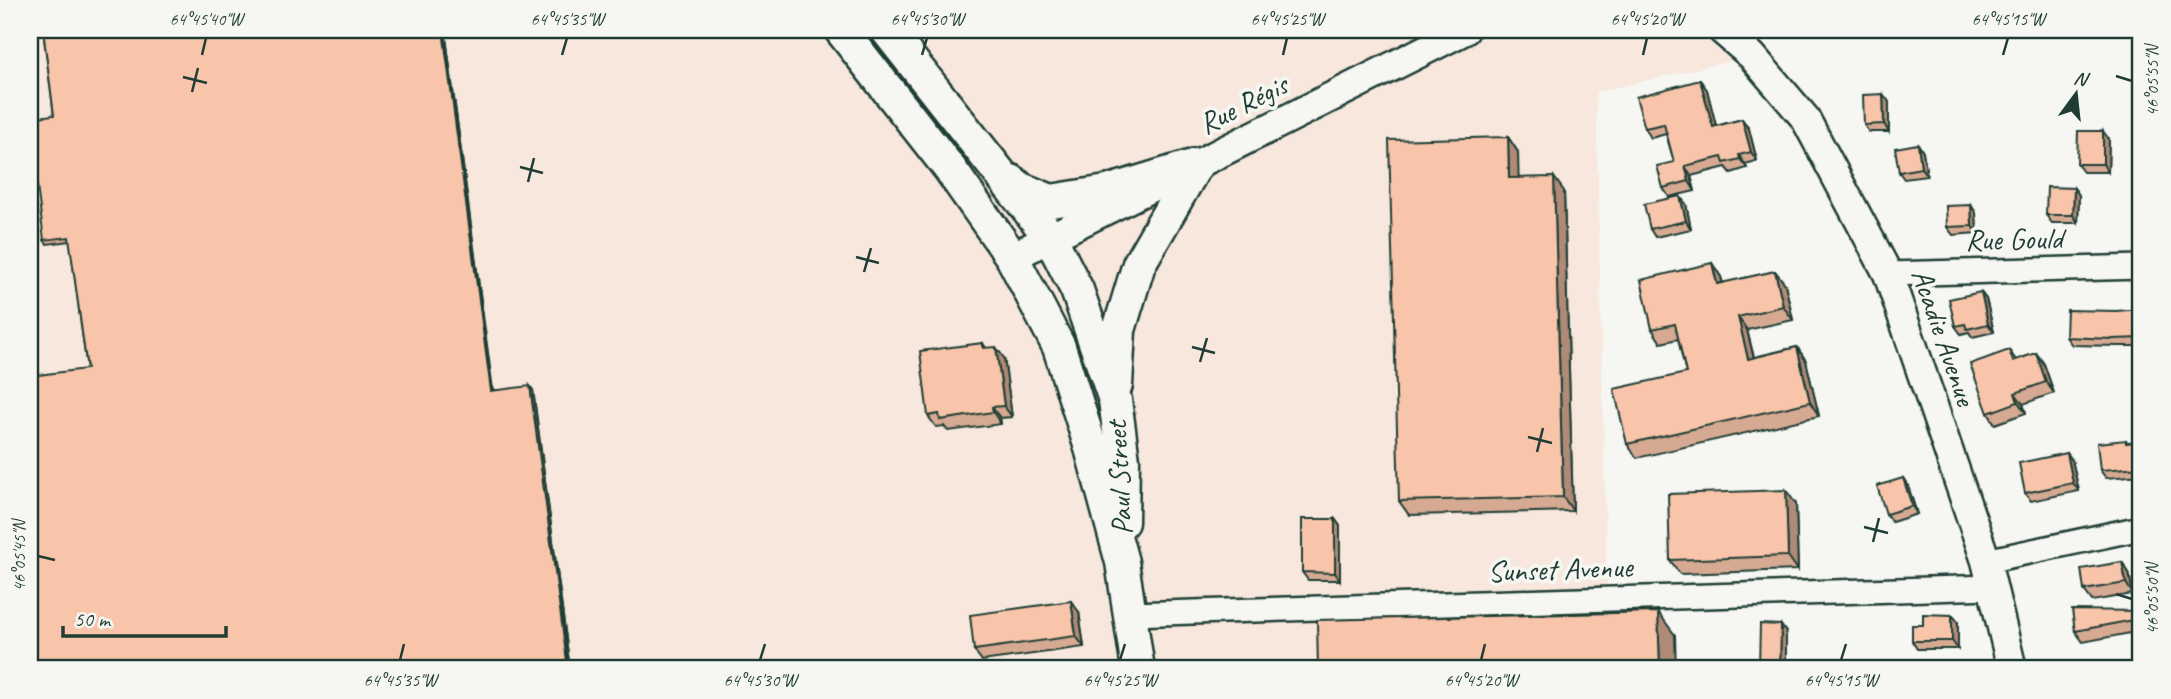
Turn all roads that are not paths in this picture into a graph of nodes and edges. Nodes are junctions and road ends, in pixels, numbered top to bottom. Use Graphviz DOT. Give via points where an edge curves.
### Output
graph roads {
  1 [pos="841,30"];
  2 [pos="887,30"];
  3 [pos="1465,30"];
  4 [pos="1721,30"];
  5 [pos="1736,30"];
  6 [pos="1752,56"];
  7 [pos="1196,165"];
  8 [pos="994,166"];
  9 [pos="1049,237"];
  10 [pos="1012,257"];
  11 [pos="2141,267"];
  12 [pos="1888,274"];
  13 [pos="1115,400"];
  14 [pos="2141,528"];
  15 [pos="1122,562"];
  16 [pos="1989,574"];
  17 [pos="1130,614"];
  18 [pos="1138,669"];
  19 [pos="2012,669"];
  1 -- 10 [label="main road, Paul Street"];
  2 -- 8 [label="main road, Paul Street"];
  3 -- 7 [label="street, Rue Régis"];
  4 -- 6 [label="street, Acadie Avenue"];
  5 -- 6 [label="street, Acadie Avenue"];
  6 -- 12 [label="street, Acadie Avenue" via="1805,118"];
  7 -- 8 [label="main road" via="1107,192 1051,201 1021,189"];
  7 -- 9 [label="street, Rue Régis"];
  7 -- 13 [label="main road" via="1139,264 1119,330"];
  8 -- 9 [label="main road, Paul Street"];
  9 -- 10 [label="street, Rue Régis"];
  9 -- 13 [label="main road, Paul Street" via="1077,290"];
  10 -- 15 [label="main road, Paul Street" via="1059,346"];
  11 -- 12 [label="street, Rue Gould"];
  12 -- 16 [label="street, Acadie Avenue"];
  13 -- 15 [label="main road, Paul Street" via="1122,460"];
  14 -- 16 [label="street, Sunset Avenue"];
  15 -- 17 [label="main road"];
  16 -- 17 [label="street, Sunset Avenue"];
  16 -- 19 [label="street, Acadie Avenue"];
  17 -- 18 [label="main road"];
}
